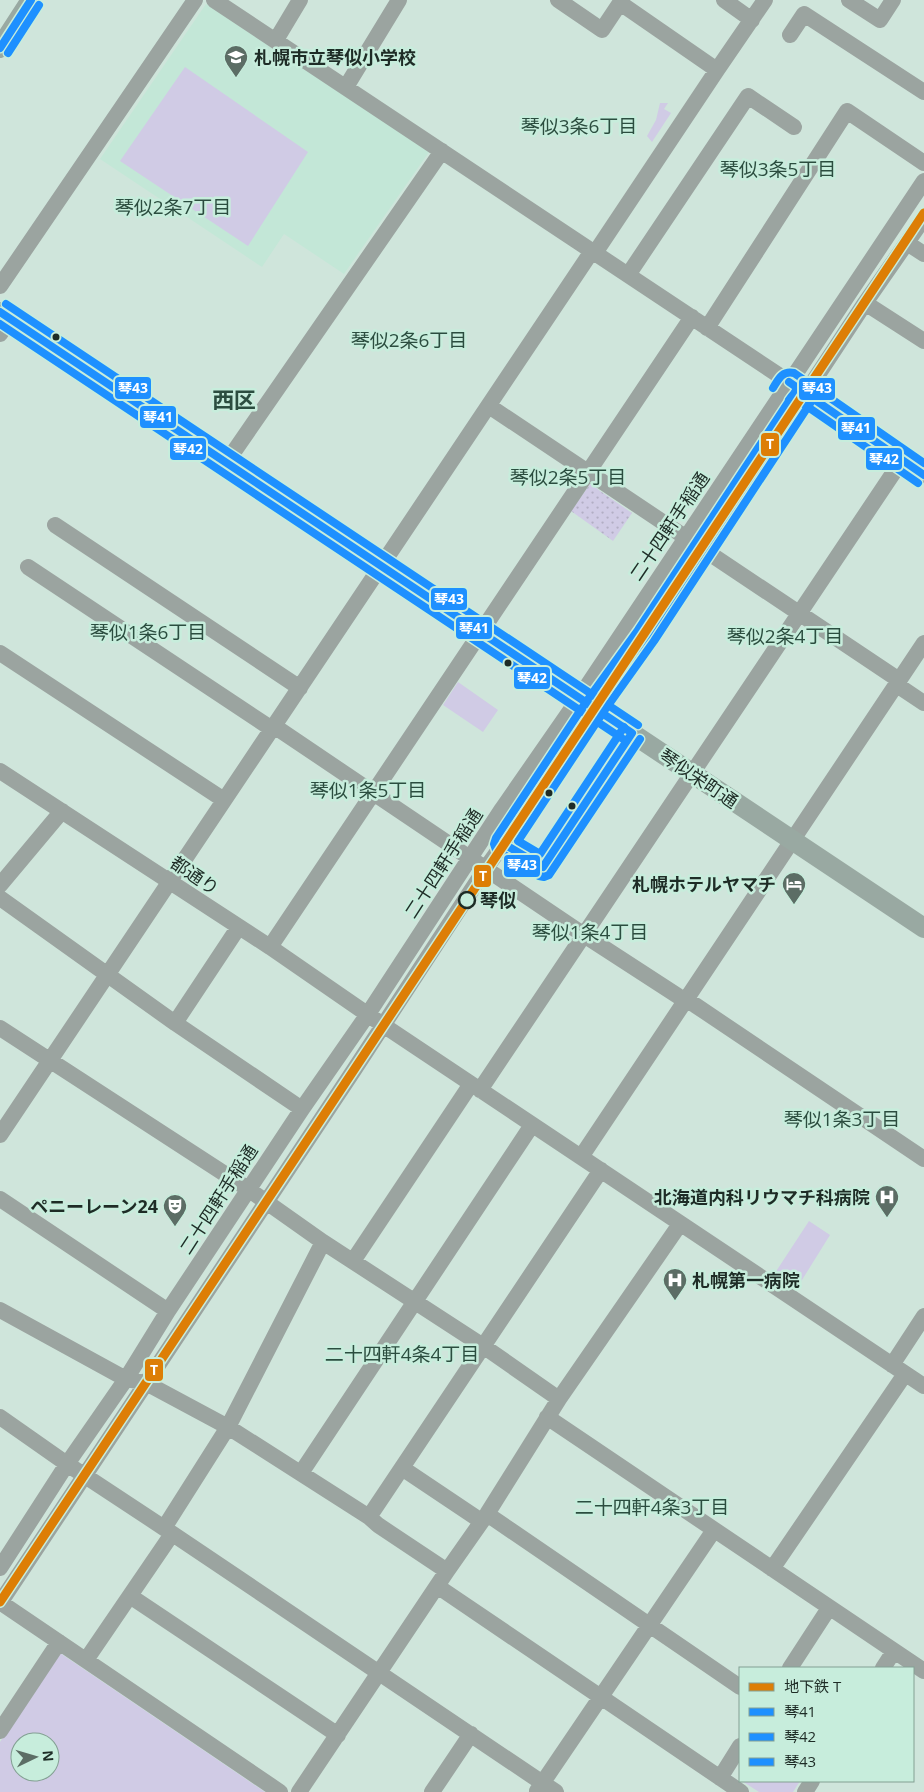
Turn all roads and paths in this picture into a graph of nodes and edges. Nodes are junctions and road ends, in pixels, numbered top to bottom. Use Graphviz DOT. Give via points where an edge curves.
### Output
graph roads {
  1 [pos="31,0"];
  2 [pos="195,0"];
  3 [pos="214,0"];
  4 [pos="300,0"];
  5 [pos="399,0"];
  6 [pos="558,0"];
  7 [pos="724,0"];
  8 [pos="765,0"];
  9 [pos="849,0"];
  10 [pos="893,0"];
  11 [pos="621,2"];
  12 [pos="752,20"];
  13 [pos="790,35"];
  14 [pos="276,40"];
  15 [pos="0,48"];
  16 [pos="717,70"];
  17 [pos="346,86"];
  18 [pos="924,92"];
  19 [pos="794,127"];
  20 [pos="442,150"];
  21 [pos="924,163"];
  22 [pos="924,181"];
  23 [pos="924,218"];
  24 [pos="907,243"];
  25 [pos="594,252"];
  26 [pos="924,254"];
  27 [pos="628,275"];
  28 [pos="0,286"];
  29 [pos="865,303"];
  30 [pos="692,318"];
  31 [pos="4,322"];
  32 [pos="706,328"];
  33 [pos="924,341"];
  34 [pos="789,382"];
  35 [pos="805,394"];
  36 [pos="489,406"];
  37 [pos="902,460"];
  38 [pos="226,463"];
  39 [pos="589,472"];
  40 [pos="924,475"];
  41 [pos="56,525"];
  42 [pos="687,537"];
  43 [pos="703,548"];
  44 [pos="381,566"];
  45 [pos="28,567"];
  46 [pos="799,613"];
  47 [pos="481,633"];
  48 [pos="924,643"];
  49 [pos="0,653"];
  50 [pos="898,683"];
  51 [pos="300,688"];
  52 [pos="924,702"];
  53 [pos="587,703"];
  54 [pos="273,728"];
  55 [pos="0,771"];
  56 [pos="692,773"];
  57 [pos="374,792"];
  58 [pos="224,800"];
  59 [pos="62,811"];
  60 [pos="793,840"];
  61 [pos="471,858"];
  62 [pos="486,868"];
  63 [pos="170,882"];
  64 [pos="0,886"];
  65 [pos="0,898"];
  66 [pos="238,928"];
  67 [pos="924,928"];
  68 [pos="584,935"];
  69 [pos="270,947"];
  70 [pos="107,975"];
  71 [pos="685,1000"];
  72 [pos="368,1014"];
  73 [pos="175,1023"];
  74 [pos="383,1025"];
  75 [pos="0,1028"];
  76 [pos="50,1061"];
  77 [pos="475,1087"];
  78 [pos="302,1109"];
  79 [pos="532,1125"];
  80 [pos="0,1135"];
  81 [pos="581,1157"];
  82 [pos="924,1159"];
  83 [pos="601,1170"];
  84 [pos="248,1189"];
  85 [pos="0,1199"];
  86 [pos="266,1202"];
  87 [pos="680,1224"];
  88 [pos="324,1242"];
  89 [pos="353,1261"];
  90 [pos="416,1302"];
  91 [pos="0,1310"];
  92 [pos="168,1311"];
  93 [pos="924,1316"];
  94 [pos="483,1346"];
  95 [pos="898,1369"];
  96 [pos="126,1379"];
  97 [pos="146,1383"];
  98 [pos="924,1386"];
  99 [pos="559,1399"];
  100 [pos="0,1417"];
  101 [pos="547,1417"];
  102 [pos="228,1427"];
  103 [pos="67,1464"];
  104 [pos="402,1468"];
  105 [pos="301,1473"];
  106 [pos="85,1476"];
  107 [pos="369,1517"];
  108 [pos="484,1518"];
  109 [pos="714,1530"];
  110 [pos="168,1531"];
  111 [pos="2,1561"];
  112 [pos="772,1569"];
  113 [pos="22,1570"];
  114 [pos="447,1571"];
  115 [pos="437,1586"];
  116 [pos="130,1596"];
  117 [pos="0,1602"];
  118 [pos="829,1608"];
  119 [pos="650,1625"];
  120 [pos="59,1642"];
  121 [pos="894,1651"];
  122 [pos="86,1660"];
  123 [pos="791,1667"];
  124 [pos="884,1667"];
  125 [pos="924,1670"];
  126 [pos="379,1673"];
  127 [pos="739,1686"];
  128 [pos="601,1697"];
  129 [pos="0,1730"];
  130 [pos="338,1734"];
  131 [pos="471,1734"];
  132 [pos="739,1748"];
  133 [pos="720,1778"];
  134 [pos="545,1789"];
  135 [pos="280,1792"];
  136 [pos="299,1792"];
  137 [pos="432,1792"];
  138 [pos="741,1792"];
  1 -- 15 [label="main road"];
  2 -- 28 [label="street"];
  3 -- 14 [label="street"];
  4 -- 14 [label="street"];
  5 -- 17 [label="street"];
  6 -- 11 [label="street" via="602,30"];
  7 -- 12 [label="street"];
  8 -- 12 [label="street"];
  9 -- 10 [label="street" via="880,20"];
  11 -- 16 [label="street"];
  12 -- 16 [label="street"];
  13 -- 18 [label="street" via="804,14"];
  14 -- 17 [label="street"];
  16 -- 25 [label="street"];
  17 -- 20 [label="street"];
  19 -- 27 [label="street" via="748,96"];
  20 -- 25 [label="street"];
  20 -- 38 [label="street"];
  21 -- 32 [label="street" via="847,111"];
  22 -- 34 [label="street, 二十四軒手稲通"];
  23 -- 24 [label="street, 二十四軒手稲通"];
  24 -- 26 [label="street"];
  24 -- 29 [label="street, 二十四軒手稲通"];
  25 -- 27 [label="street"];
  25 -- 36 [label="street"];
  27 -- 30 [label="street"];
  29 -- 33 [label="street"];
  29 -- 35 [label="street, 二十四軒手稲通"];
  30 -- 32 [label="street"];
  30 -- 39 [label="street"];
  31 -- 38 [label="main road, 琴似栄町通"];
  32 -- 34 [label="street"];
  34 -- 35 [label="street"];
  34 -- 42 [label="street, 二十四軒手稲通"];
  35 -- 37 [label="street"];
  35 -- 43 [label="street, 二十四軒手稲通"];
  36 -- 39 [label="street"];
  36 -- 44 [label="street"];
  37 -- 40 [label="street"];
  37 -- 46 [label="street"];
  38 -- 44 [label="main road, 琴似栄町通"];
  39 -- 42 [label="street"];
  39 -- 47 [label="street"];
  41 -- 51 [label="street"];
  42 -- 43 [label="street"];
  42 -- 53 [label="street, 二十四軒手稲通"];
  43 -- 46 [label="street"];
  43 -- 53 [label="street, 二十四軒手稲通" via="646,636"];
  44 -- 47 [label="main road, 琴似栄町通"];
  44 -- 51 [label="street"];
  45 -- 54 [label="street"];
  46 -- 50 [label="street"];
  46 -- 56 [label="street"];
  47 -- 53 [label="main road, 琴似栄町通"];
  47 -- 57 [label="street"];
  48 -- 50 [label="street"];
  49 -- 58 [label="street"];
  50 -- 52 [label="street"];
  50 -- 60 [label="street"];
  51 -- 54 [label="street"];
  53 -- 56 [label="main road, 琴似栄町通"];
  53 -- 61 [label="street, 二十四軒手稲通"];
  53 -- 62 [label="street, 二十四軒手稲通" via="518,823"];
  54 -- 57 [label="street"];
  54 -- 58 [label="street"];
  55 -- 59 [label="street, 都通り"];
  56 -- 60 [label="main road, 琴似栄町通"];
  56 -- 68 [label="street"];
  57 -- 61 [label="street"];
  57 -- 69 [label="street"];
  58 -- 63 [label="street"];
  59 -- 63 [label="street, 都通り"];
  59 -- 64 [label="street"];
  60 -- 67 [label="main road, 琴似栄町通"];
  60 -- 71 [label="street"];
  61 -- 62 [label="street"];
  61 -- 72 [label="street, 二十四軒手稲通"];
  62 -- 68 [label="street"];
  62 -- 74 [label="street, 二十四軒手稲通"];
  63 -- 66 [label="street, 都通り"];
  63 -- 70 [label="street"];
  65 -- 70 [label="street"];
  66 -- 69 [label="street, 都通り"];
  66 -- 73 [label="street"];
  68 -- 71 [label="street"];
  68 -- 77 [label="street"];
  69 -- 72 [label="street, 都通り"];
  70 -- 73 [label="street"];
  70 -- 76 [label="street"];
  71 -- 81 [label="street"];
  71 -- 82 [label="street"];
  72 -- 74 [label="street, 都通り"];
  72 -- 78 [label="street, 二十四軒手稲通"];
  73 -- 78 [label="street"];
  74 -- 77 [label="street, 都通り"];
  74 -- 86 [label="street, 二十四軒手稲通"];
  75 -- 76 [label="street"];
  76 -- 80 [label="street"];
  76 -- 84 [label="street"];
  77 -- 79 [label="street, 都通り"];
  77 -- 89 [label="street"];
  78 -- 84 [label="street, 二十四軒手稲通"];
  79 -- 81 [label="street, 都通り"];
  79 -- 90 [label="street"];
  81 -- 83 [label="street, 都通り"];
  83 -- 87 [label="street, 都通り"];
  83 -- 94 [label="street"];
  84 -- 86 [label="street"];
  84 -- 92 [label="street, 二十四軒手稲通"];
  85 -- 92 [label="street"];
  86 -- 88 [label="street"];
  86 -- 97 [label="street, 二十四軒手稲通"];
  87 -- 95 [label="street, 都通り"];
  87 -- 99 [label="street"];
  88 -- 89 [label="street"];
  88 -- 102 [label="street"];
  89 -- 90 [label="street"];
  90 -- 94 [label="street"];
  90 -- 105 [label="street"];
  91 -- 96 [label="street"];
  92 -- 96 [label="street, 二十四軒手稲通"];
  93 -- 95 [label="street"];
  94 -- 99 [label="street"];
  94 -- 104 [label="street"];
  95 -- 98 [label="street, 都通り"];
  95 -- 112 [label="street"];
  96 -- 97 [label="street"];
  96 -- 103 [label="street, 二十四軒手稲通"];
  97 -- 102 [label="street"];
  97 -- 106 [label="street, 二十四軒手稲通"];
  99 -- 101 [label="street"];
  100 -- 103 [label="street"];
  101 -- 108 [label="street"];
  101 -- 109 [label="street"];
  102 -- 105 [label="street"];
  102 -- 110 [label="street"];
  103 -- 106 [label="street"];
  103 -- 111 [label="street, 二十四軒手稲通"];
  104 -- 107 [label="street"];
  104 -- 108 [label="street"];
  105 -- 107 [label="street"];
  106 -- 110 [label="street"];
  106 -- 113 [label="street, 二十四軒手稲通"];
  107 -- 114 [label="street"];
  108 -- 114 [label="street"];
  108 -- 119 [label="street"];
  109 -- 112 [label="street"];
  109 -- 119 [label="street"];
  110 -- 116 [label="street"];
  110 -- 126 [label="street"];
  111 -- 113 [label="street"];
  112 -- 118 [label="street"];
  113 -- 117 [label="street, 二十四軒手稲通"];
  114 -- 115 [label="street"];
  115 -- 126 [label="street"];
  115 -- 128 [label="street"];
  116 -- 122 [label="street"];
  116 -- 130 [label="street"];
  117 -- 120 [label="street"];
  118 -- 121 [label="street"];
  118 -- 123 [label="street"];
  119 -- 127 [label="street"];
  119 -- 128 [label="street"];
  120 -- 122 [label="street"];
  120 -- 129 [label="street"];
  121 -- 124 [label="street"];
  121 -- 125 [label="street"];
  122 -- 135 [label="street"];
  126 -- 130 [label="street"];
  126 -- 131 [label="street"];
  128 -- 133 [label="street"];
  128 -- 134 [label="street"];
  130 -- 136 [label="street"];
  131 -- 134 [label="street"];
  131 -- 137 [label="street"];
  132 -- 133 [label="street"];
  133 -- 138 [label="street"];
}
